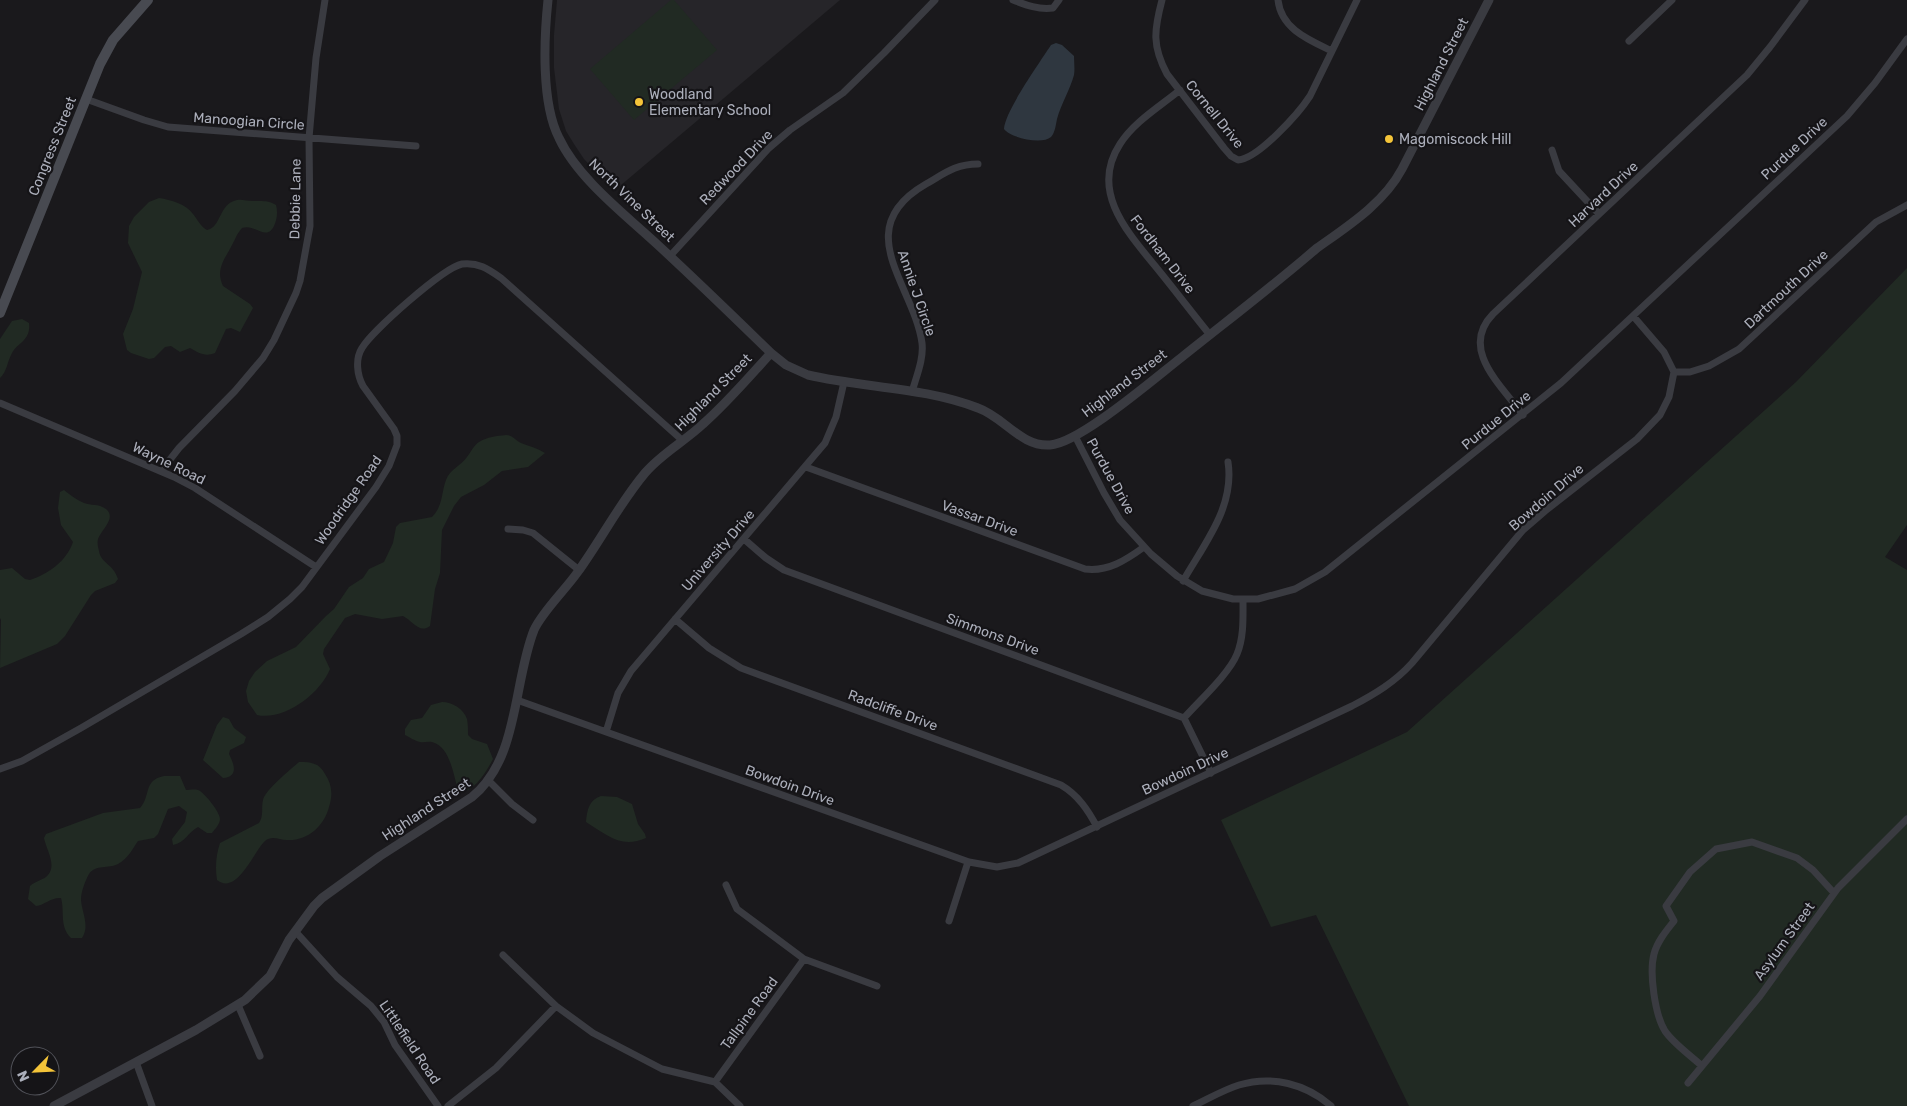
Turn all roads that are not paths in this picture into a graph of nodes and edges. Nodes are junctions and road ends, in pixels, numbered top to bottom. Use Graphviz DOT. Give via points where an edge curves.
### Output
graph roads {
  1 [pos="148,0"];
  2 [pos="325,0"];
  3 [pos="548,0"];
  4 [pos="935,0"];
  5 [pos="1013,0"];
  6 [pos="1059,0"];
  7 [pos="1162,0"];
  8 [pos="1278,0"];
  9 [pos="1357,0"];
  10 [pos="1489,0"];
  11 [pos="1672,0"];
  12 [pos="1805,0"];
  13 [pos="1907,39"];
  14 [pos="1629,41"];
  15 [pos="1332,52"];
  16 [pos="1180,90"];
  17 [pos="86,99"];
  18 [pos="309,138"];
  19 [pos="416,146"];
  20 [pos="1552,150"];
  21 [pos="978,164"];
  22 [pos="1907,205"];
  23 [pos="1600,214"];
  24 [pos="670,256"];
  25 [pos="0,313"];
  26 [pos="1634,317"];
  27 [pos="1210,335"];
  28 [pos="771,354"];
  29 [pos="1674,372"];
  30 [pos="844,382"];
  31 [pos="912,392"];
  32 [pos="0,403"];
  33 [pos="1522,415"];
  34 [pos="1075,436"];
  35 [pos="683,441"];
  36 [pos="1228,462"];
  37 [pos="806,468"];
  38 [pos="161,471"];
  39 [pos="508,530"];
  40 [pos="744,539"];
  41 [pos="1144,547"];
  42 [pos="316,567"];
  43 [pos="579,570"];
  44 [pos="1183,580"];
  45 [pos="1243,600"];
  46 [pos="675,619"];
  47 [pos="517,700"];
  48 [pos="1184,718"];
  49 [pos="606,732"];
  50 [pos="0,769"];
  51 [pos="1211,773"];
  52 [pos="488,780"];
  53 [pos="533,820"];
  54 [pos="1907,820"];
  55 [pos="1097,827"];
  56 [pos="968,862"];
  57 [pos="726,885"];
  58 [pos="1834,893"];
  59 [pos="949,921"];
  60 [pos="295,931"];
  61 [pos="503,954"];
  62 [pos="804,959"];
  63 [pos="877,986"];
  64 [pos="238,1005"];
  65 [pos="556,1006"];
  66 [pos="260,1056"];
  67 [pos="136,1062"];
  68 [pos="1702,1066"];
  69 [pos="715,1082"];
  70 [pos="1688,1083"];
  71 [pos="54,1106"];
  72 [pos="152,1106"];
  73 [pos="438,1106"];
  74 [pos="448,1106"];
  75 [pos="740,1106"];
  76 [pos="1193,1106"];
  77 [pos="1331,1106"];
  1 -- 17 [label="main road, Congress Street" via="113,40"];
  2 -- 18 [label="street, Debbie Lane"];
  3 -- 24 [label="street, North Vine Street" via="545,71 558,138 584,174"];
  4 -- 24 [label="street, Redwood Drive" via="843,93 768,148"];
  5 -- 6 [label="street" via="1044,9 1053,7"];
  7 -- 16 [label="street, Cornell Drive" via="1155,30 1156,48 1167,74"];
  8 -- 15 [label="street" via="1281,12 1291,27 1304,38"];
  9 -- 15 [label="street"];
  10 -- 27 [label="street, Highland Street" via="1395,182 1359,216"];
  11 -- 14 [label="street"];
  12 -- 23 [label="street, Harvard Drive" via="1747,74"];
  13 -- 26 [label="street, Purdue Drive" via="1847,116"];
  15 -- 16 [label="street, Cornell Drive" via="1310,96 1295,117 1242,160 1227,153"];
  16 -- 27 [label="street, Fordham Drive" via="1123,140 1110,166 1110,190 1115,210 1125,229"];
  17 -- 18 [label="street, Manoogian Circle" via="168,127"];
  17 -- 25 [label="main road, Congress Street"];
  18 -- 19 [label="street, Manoogian Circle"];
  18 -- 38 [label="street, Debbie Lane" via="310,226 296,293 262,358"];
  20 -- 23 [label="street" via="1559,171"];
  21 -- 31 [label="street, Annie J Circle" via="956,167 923,186 900,205 890,224 889,251 922,345"];
  22 -- 29 [label="street, Dartmouth Drive" via="1876,222 1739,349 1709,366 1690,372"];
  23 -- 33 [label="street, Harvard Drive" via="1493,314 1482,330 1483,361"];
  24 -- 28 [label="street, North Vine Street"];
  26 -- 29 [label="street" via="1664,352"];
  26 -- 33 [label="street, Purdue Drive"];
  27 -- 34 [label="street, Highland Street"];
  28 -- 30 [label="street, Highland Street" via="799,372"];
  28 -- 35 [label="street, Highland Street" via="714,414"];
  29 -- 51 [label="street, Bowdoin Drive" via="1667,401 1655,421 1523,530 1395,680 1364,700"];
  30 -- 31 [label="street, Highland Street"];
  30 -- 37 [label="street, University Drive" via="828,438"];
  31 -- 34 [label="street, Highland Street" via="958,400 980,408 1037,444 1053,445"];
  32 -- 38 [label="street, Wayne Road"];
  33 -- 45 [label="street, Purdue Drive" via="1325,572 1285,593"];
  34 -- 41 [label="street, Purdue Drive" via="1117,514"];
  35 -- 42 [label="street, Woodridge Road" via="501,278 479,265 452,267 381,326 361,349 358,362 362,386 394,429 396,449 376,486"];
  35 -- 43 [label="street, Highland Street" via="645,473"];
  36 -- 44 [label="street" via="1229,481 1220,515"];
  37 -- 40 [label="street, University Drive"];
  37 -- 41 [label="street, Vassar Drive" via="1084,569 1109,567"];
  38 -- 42 [label="street, Wayne Road" via="195,488"];
  39 -- 43 [label="street" via="533,533"];
  40 -- 46 [label="street, University Drive"];
  40 -- 48 [label="street, Simmons Drive" via="784,570"];
  41 -- 44 [label="street, Purdue Drive"];
  42 -- 50 [label="street, Woodridge Road" via="290,598 241,634 22,761"];
  43 -- 47 [label="street, Highland Street" via="535,629"];
  44 -- 45 [label="street, Purdue Drive" via="1209,594"];
  45 -- 48 [label="street" via="1243,630 1237,656"];
  46 -- 49 [label="street, University Drive" via="627,676"];
  46 -- 55 [label="street, Radcliffe Drive" via="709,648 741,668 1061,785 1084,805"];
  47 -- 49 [label="street, Bowdoin Drive"];
  47 -- 52 [label="street, Highland Street" via="503,753"];
  48 -- 51 [label="street"];
  49 -- 56 [label="street, Bowdoin Drive"];
  51 -- 55 [label="street, Bowdoin Drive"];
  52 -- 53 [label="street"];
  52 -- 60 [label="street, Highland Street" via="472,797 332,890 314,906"];
  54 -- 58 [label="street, Asylum Street"];
  55 -- 56 [label="street, Bowdoin Drive" via="1013,865"];
  56 -- 59 [label="street"];
  57 -- 62 [label="street" via="737,909"];
  58 -- 68 [label="street, Asylum Street" via="1760,996"];
  58 -- 68 [label="street" via="1813,870 1796,858 1752,842 1716,849 1690,872 1666,906 1674,921 1654,955 1653,983 1656,1012 1666,1032"];
  60 -- 64 [label="street, Highland Street" via="270,976"];
  60 -- 73 [label="street, Littlefield Road" via="337,977 371,1006 384,1022 394,1045"];
  61 -- 65 [label="street"];
  62 -- 63 [label="street"];
  62 -- 69 [label="street, Tallpine Road"];
  64 -- 66 [label="street"];
  64 -- 67 [label="street, Highland Street"];
  65 -- 69 [label="street" via="593,1033 638,1058 662,1069"];
  65 -- 74 [label="street" via="496,1068"];
  67 -- 71 [label="street, Highland Street"];
  67 -- 72 [label="street"];
  68 -- 70 [label="street, Asylum Street"];
  69 -- 75 [label="street"];
  76 -- 77 [label="street" via="1238,1085 1277,1080 1318,1094"];
}
